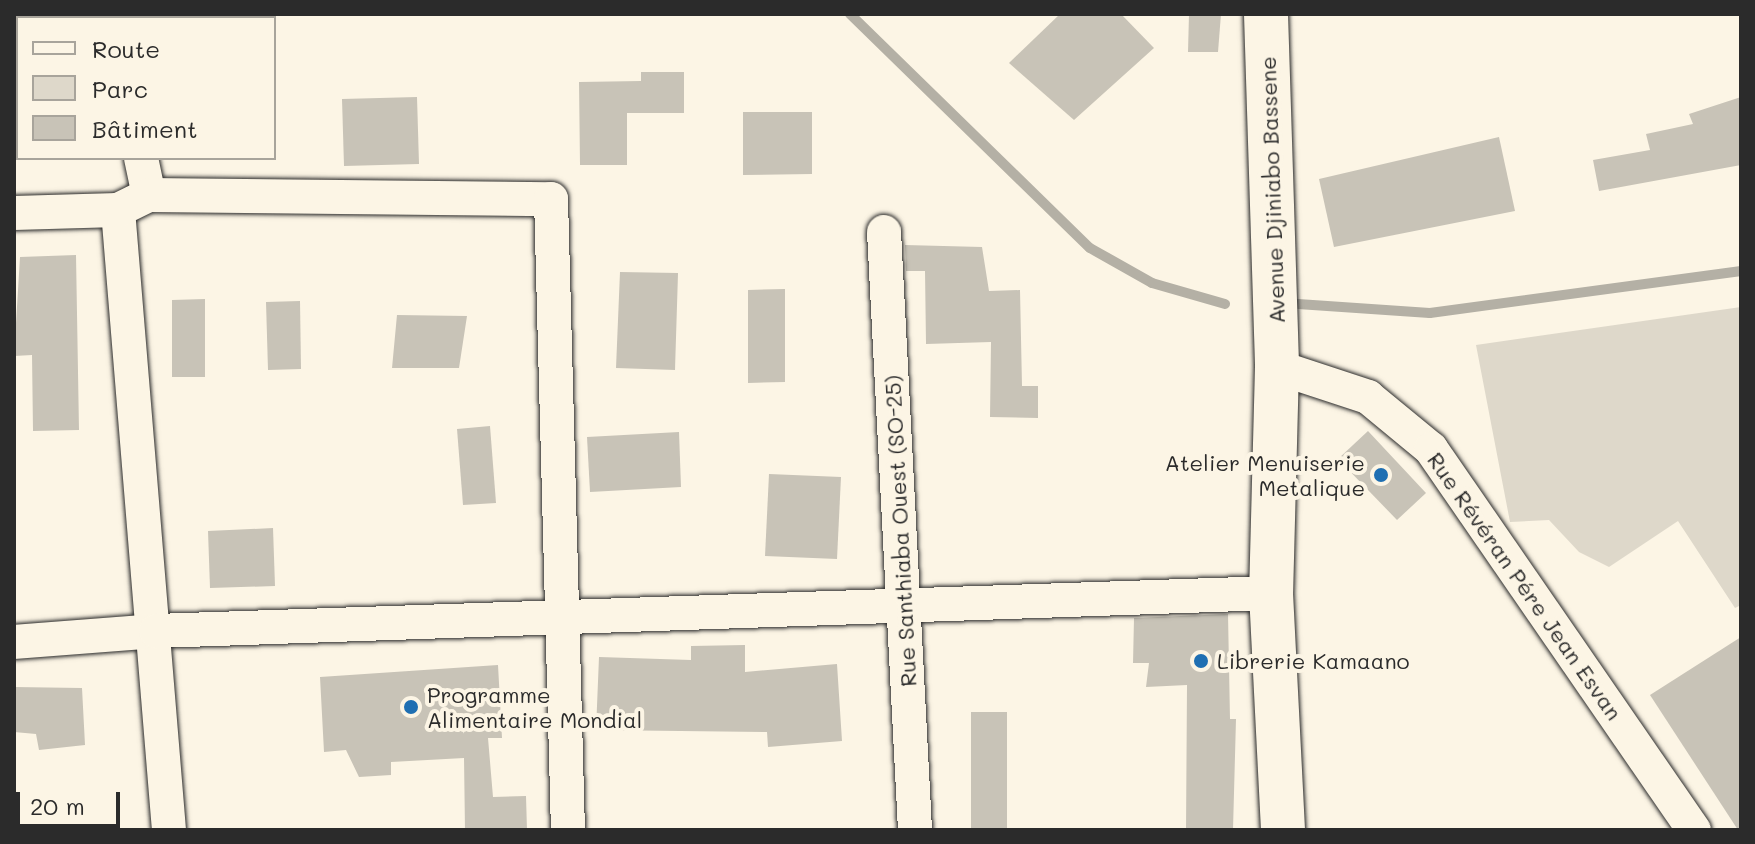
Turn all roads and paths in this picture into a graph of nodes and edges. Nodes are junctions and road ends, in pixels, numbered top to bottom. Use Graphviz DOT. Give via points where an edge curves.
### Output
graph roads {
  1 [pos="1266,14"];
  2 [pos="141,160"];
  3 [pos="149,195"];
  4 [pos="118,210"];
  5 [pos="14,213"];
  6 [pos="884,232"];
  7 [pos="1277,367"];
  8 [pos="1271,593"];
  9 [pos="902,602"];
  10 [pos="563,622"];
  11 [pos="156,631"];
  12 [pos="14,642"];
  13 [pos="169,830"];
  14 [pos="568,830"];
  15 [pos="915,830"];
  16 [pos="1283,830"];
  17 [pos="1694,830"];
  1 -- 7 [label="main road, Avenue Djiniabo Bassene"];
  2 -- 3 [label="street"];
  3 -- 4 [label="street"];
  3 -- 10 [label="street" via="551,199"];
  4 -- 5 [label="street"];
  4 -- 11 [label="street"];
  6 -- 9 [label="street, Rue Santhiaba Ouest (SO-25)"];
  7 -- 8 [label="main road, Avenue Djiniabo Bassene"];
  7 -- 17 [label="street, Rue Révéran Pére Jean Esvan" via="1368,397 1431,449"];
  8 -- 9 [label="street"];
  8 -- 16 [label="main road, Avenue Djiniabo Bassene"];
  9 -- 10 [label="street"];
  9 -- 15 [label="street, Rue Santhiaba Ouest (SO-25)"];
  10 -- 11 [label="street"];
  10 -- 14 [label="street"];
  11 -- 12 [label="street"];
  11 -- 13 [label="street"];
}
